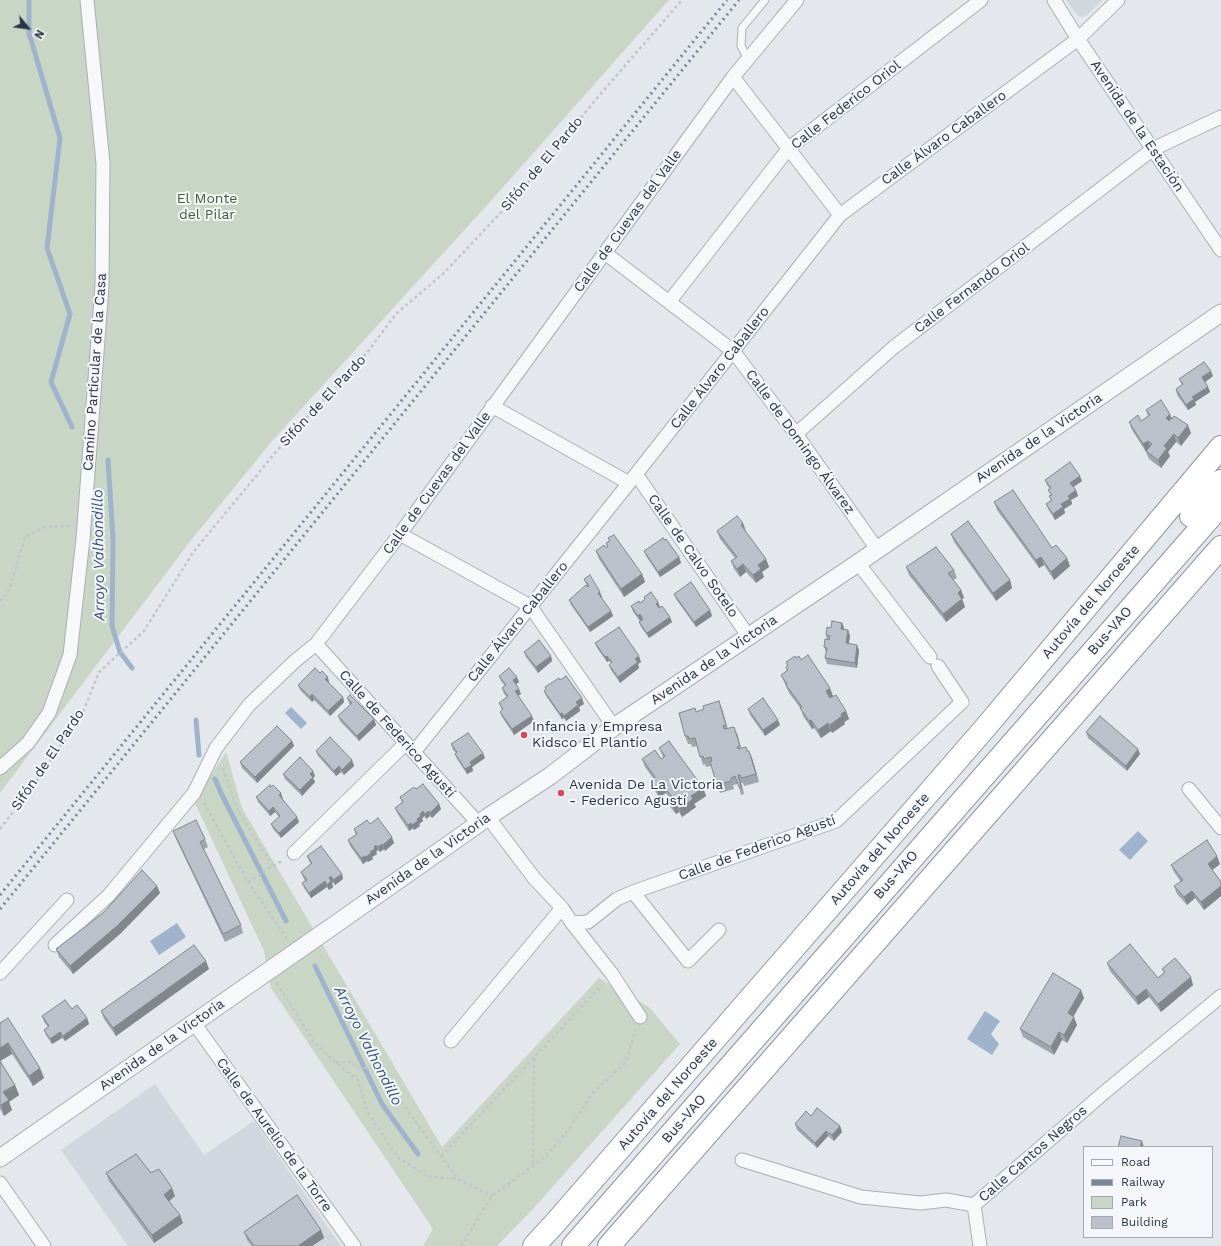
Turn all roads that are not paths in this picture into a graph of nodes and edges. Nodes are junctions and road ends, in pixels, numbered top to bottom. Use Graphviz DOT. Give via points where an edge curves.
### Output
graph roads {
  1 [pos="87,0"];
  2 [pos="765,0"];
  3 [pos="797,0"];
  4 [pos="981,0"];
  5 [pos="1054,0"];
  6 [pos="1118,0"];
  7 [pos="1078,39"];
  8 [pos="748,59"];
  9 [pos="733,77"];
  10 [pos="1221,117"];
  11 [pos="788,148"];
  12 [pos="1153,149"];
  13 [pos="840,215"];
  14 [pos="1221,250"];
  15 [pos="605,253"];
  16 [pos="669,302"];
  17 [pos="1221,313"];
  18 [pos="734,351"];
  19 [pos="492,406"];
  20 [pos="796,434"];
  21 [pos="1221,447"];
  22 [pos="633,479"];
  23 [pos="1221,481"];
  24 [pos="1221,504"];
  25 [pos="400,534"];
  26 [pos="1221,547"];
  27 [pos="877,548"];
  28 [pos="858,563"];
  29 [pos="530,606"];
  30 [pos="749,637"];
  31 [pos="316,644"];
  32 [pos="614,728"];
  33 [pos="410,748"];
  34 [pos="1008,748"];
  35 [pos="0,768"];
  36 [pos="1189,789"];
  37 [pos="483,820"];
  38 [pos="1221,828"];
  39 [pos="294,854"];
  40 [pos="633,892"];
  41 [pos="67,900"];
  42 [pos="562,908"];
  43 [pos="572,923"];
  44 [pos="719,930"];
  45 [pos="55,945"];
  46 [pos="0,973"];
  47 [pos="1221,996"];
  48 [pos="640,1017"];
  49 [pos="194,1023"];
  50 [pos="451,1041"];
  51 [pos="0,1158"];
  52 [pos="742,1160"];
  53 [pos="0,1183"];
  54 [pos="974,1205"];
  55 [pos="44,1246"];
  56 [pos="354,1246"];
  57 [pos="534,1246"];
  58 [pos="572,1246"];
  59 [pos="609,1246"];
  60 [pos="980,1246"];
  1 -- 35 [label="street, Camino Particular de la Casa" via="103,163 102,270 83,539 70,655 49,713 28,743"];
  2 -- 8 [label="lane" via="742,28 742,46"];
  3 -- 8 [label="street, Calle de Cuevas del Valle"];
  4 -- 11 [label="street, Calle Federico Oriol"];
  5 -- 7 [label="street, Avenida de la Estación"];
  6 -- 7 [label="street, Calle Álvaro Caballero"];
  7 -- 12 [label="street, Avenida de la Estación"];
  7 -- 13 [label="street, Calle Álvaro Caballero"];
  8 -- 9 [label="street, Calle de Cuevas del Valle"];
  9 -- 11 [label="street"];
  9 -- 15 [label="street, Calle de Cuevas del Valle"];
  10 -- 12 [label="street, Calle Fernando Oriol"];
  11 -- 13 [label="street"];
  11 -- 16 [label="street, Calle Federico Oriol"];
  12 -- 14 [label="street, Avenida de la Estación"];
  12 -- 20 [label="street, Calle Fernando Oriol" via="894,348"];
  13 -- 18 [label="street, Calle Álvaro Caballero"];
  15 -- 16 [label="street, Calle de Domingo Álvarez"];
  15 -- 19 [label="street, Calle de Cuevas del Valle"];
  16 -- 18 [label="street, Calle de Domingo Álvarez"];
  17 -- 27 [label="street, Avenida de la Victoria"];
  18 -- 20 [label="street, Calle de Domingo Álvarez"];
  18 -- 22 [label="street, Calle Álvaro Caballero"];
  19 -- 22 [label="street, Calle de Calvo Sotelo"];
  19 -- 25 [label="street, Calle de Cuevas del Valle"];
  20 -- 27 [label="street, Calle de Domingo Álvarez"];
  21 -- 57 [label="highway, Autovía del Noroeste" via="985,728"];
  22 -- 29 [label="street, Calle Álvaro Caballero"];
  22 -- 30 [label="street, Calle de Calvo Sotelo"];
  23 -- 34 [label="highway" via="1106,617"];
  24 -- 34 [label="highway, Bus-VAO"];
  25 -- 29 [label="street"];
  25 -- 31 [label="street, Calle de Cuevas del Valle"];
  26 -- 59 [label="highway"];
  27 -- 28 [label="street, Avenida de la Victoria"];
  28 -- 30 [label="street, Avenida de la Victoria"];
  28 -- 40 [label="street, Calle de Federico Agustí" via="934,661 962,702 836,822"];
  29 -- 32 [label="street"];
  29 -- 33 [label="street, Calle Álvaro Caballero"];
  30 -- 32 [label="street, Avenida de la Victoria"];
  31 -- 33 [label="street, Calle de Federico Agustí"];
  31 -- 45 [label="street, Calle de Cuevas del Valle" via="249,706 216,748 194,793 109,895"];
  32 -- 37 [label="street, Avenida de la Victoria" via="550,776"];
  33 -- 37 [label="street, Calle de Federico Agustí"];
  33 -- 39 [label="street, Calle Álvaro Caballero"];
  34 -- 58 [label="highway, Bus-VAO"];
  36 -- 38 [label="street"];
  37 -- 42 [label="street, Calle de Federico Agustí"];
  37 -- 49 [label="street, Avenida de la Victoria"];
  40 -- 43 [label="street, Calle de Federico Agustí" via="617,899 588,922"];
  40 -- 44 [label="street" via="688,961"];
  41 -- 46 [label="street"];
  42 -- 43 [label="street, Calle de Federico Agustí"];
  42 -- 50 [label="street"];
  43 -- 48 [label="street, Calle de Federico Agustí" via="612,974"];
  47 -- 54 [label="street, Calle Cantos Negros" via="1106,1090"];
  49 -- 51 [label="street, Avenida de la Victoria"];
  49 -- 56 [label="street, Calle de Aurelio de la Torre"];
  52 -- 54 [label="street, Calle Cantos Negros" via="861,1197 921,1203 946,1200"];
  53 -- 55 [label="street"];
  54 -- 60 [label="street"];
}
